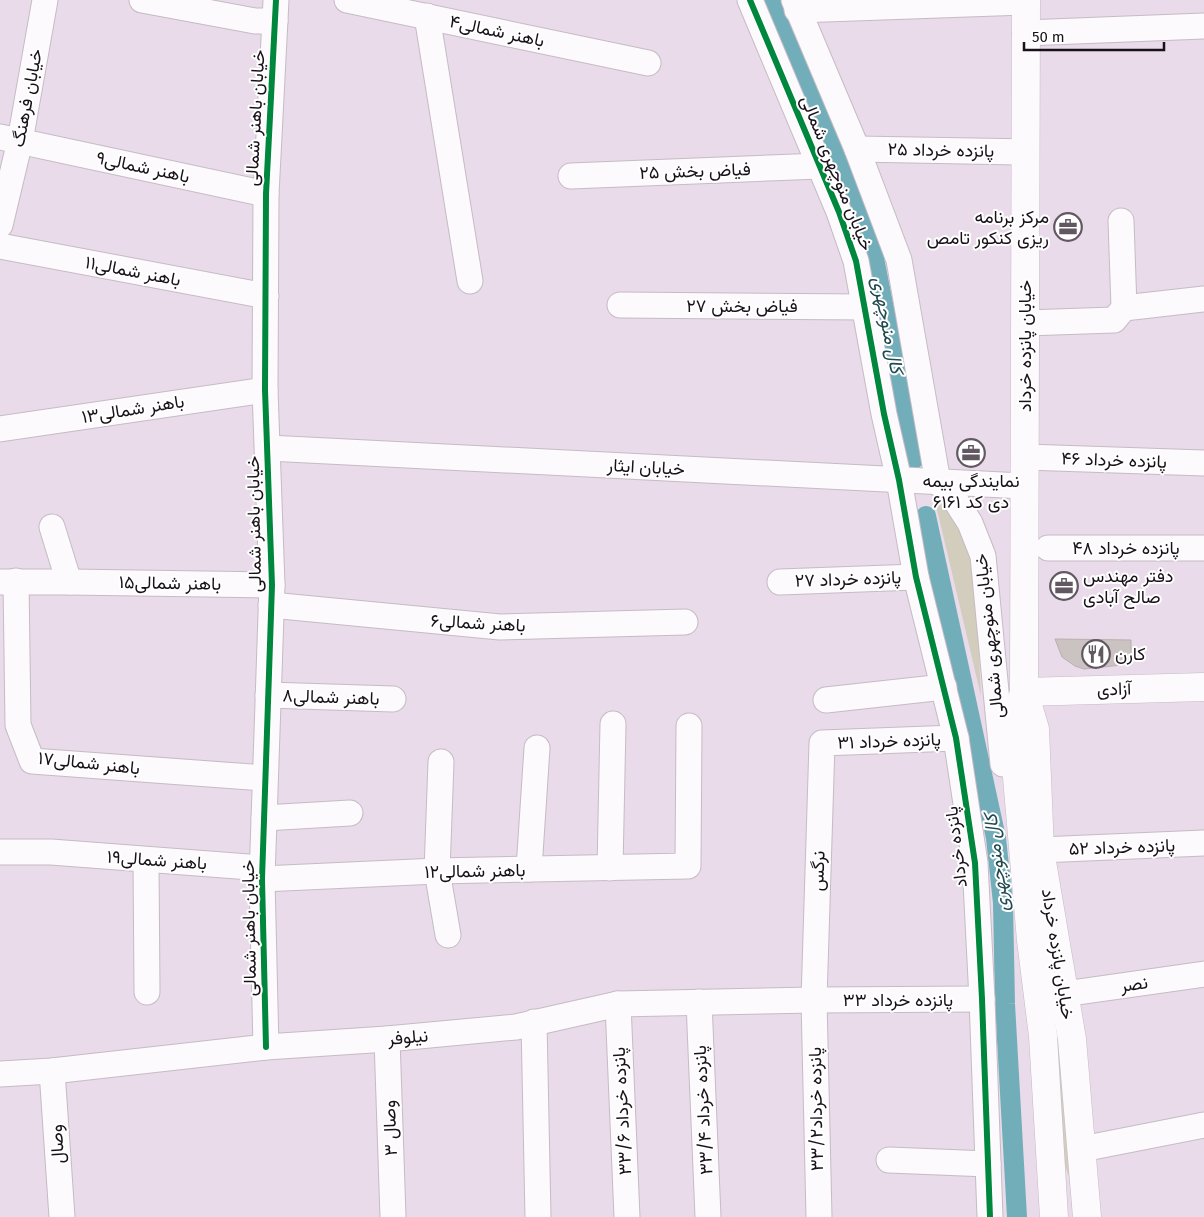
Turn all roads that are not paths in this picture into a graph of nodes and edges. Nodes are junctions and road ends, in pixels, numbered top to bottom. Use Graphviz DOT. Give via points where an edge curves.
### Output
graph roads {
  1 [pos="45,0"];
  2 [pos="142,0"];
  3 [pos="346,0"];
  4 [pos="750,0"];
  5 [pos="1026,1"];
  6 [pos="795,5"];
  7 [pos="276,10"];
  8 [pos="427,16"];
  9 [pos="1204,26"];
  10 [pos="1025,33"];
  11 [pos="648,63"];
  12 [pos="10,139"];
  13 [pos="856,149"];
  14 [pos="1026,152"];
  15 [pos="820,166"];
  16 [pos="571,176"];
  17 [pos="266,194"];
  18 [pos="1121,221"];
  19 [pos="0,225"];
  20 [pos="0,246"];
  21 [pos="470,281"];
  22 [pos="266,296"];
  23 [pos="1204,300"];
  24 [pos="620,305"];
  25 [pos="865,307"];
  26 [pos="1124,308"];
  27 [pos="1025,322"];
  28 [pos="265,390"];
  29 [pos="0,430"];
  30 [pos="268,448"];
  31 [pos="1025,457"];
  32 [pos="1204,463"];
  33 [pos="899,480"];
  34 [pos="938,482"];
  35 [pos="1024,486"];
  36 [pos="52,527"];
  37 [pos="1048,548"];
  38 [pos="1204,548"];
  39 [pos="916,577"];
  40 [pos="8,582"];
  41 [pos="69,582"];
  42 [pos="780,582"];
  43 [pos="271,595"];
  44 [pos="685,622"];
  45 [pos="1204,686"];
  46 [pos="944,687"];
  47 [pos="1024,692"];
  48 [pos="268,695"];
  49 [pos="393,699"];
  50 [pos="826,700"];
  51 [pos="613,724"];
  52 [pos="689,726"];
  53 [pos="956,738"];
  54 [pos="822,743"];
  55 [pos="537,748"];
  56 [pos="441,762"];
  57 [pos="266,778"];
  58 [pos="350,813"];
  59 [pos="264,818"];
  60 [pos="1021,825"];
  61 [pos="1204,844"];
  62 [pos="1040,850"];
  63 [pos="0,852"];
  64 [pos="146,860"];
  65 [pos="610,868"];
  66 [pos="529,869"];
  67 [pos="437,871"];
  68 [pos="262,874"];
  69 [pos="448,935"];
  70 [pos="1204,974"];
  71 [pos="147,992"];
  72 [pos="1064,994"];
  73 [pos="982,999"];
  74 [pos="814,1000"];
  75 [pos="698,1002"];
  76 [pos="618,1004"];
  77 [pos="534,1022"];
  78 [pos="387,1039"];
  79 [pos="266,1047"];
  80 [pos="52,1071"];
  81 [pos="0,1074"];
  82 [pos="1204,1125"];
  83 [pos="1082,1149"];
  84 [pos="889,1160"];
  85 [pos="988,1164"];
  86 [pos="62,1217"];
  87 [pos="393,1217"];
  88 [pos="538,1217"];
  89 [pos="627,1217"];
  90 [pos="708,1217"];
  91 [pos="819,1217"];
  92 [pos="990,1217"];
  93 [pos="1054,1217"];
  94 [pos="1087,1217"];
  1 -- 12 [label="street, خیابان فرهنگ"];
  2 -- 7 [label="street" via="255,21"];
  3 -- 8 [label="street, باهنر شمالی۴"];
  4 -- 15 [label="street, خیابان منوچهری شمالی"];
  5 -- 6 [label="street"];
  5 -- 10 [label="main road, خیابان پانزده خرداد"];
  6 -- 13 [label="street, خیابان منوچهری شمالی"];
  7 -- 17 [label="street, خیابان باهنر شمالی"];
  8 -- 11 [label="street, باهنر شمالی۴"];
  8 -- 21 [label="street"];
  9 -- 10 [label="street"];
  10 -- 14 [label="main road, خیابان پانزده خرداد"];
  12 -- 17 [label="street, باهنر شمالی۹"];
  12 -- 19 [label="street, خیابان فرهنگ"];
  13 -- 14 [label="street, پانزده خرداد ۲۵"];
  13 -- 34 [label="street, خیابان منوچهری شمالی" via="899,260"];
  14 -- 27 [label="main road, خیابان پانزده خرداد"];
  15 -- 16 [label="street, فیاض بخش ۲۵"];
  15 -- 25 [label="street, خیابان منوچهری شمالی" via="856,261"];
  17 -- 22 [label="street, خیابان باهنر شمالی"];
  18 -- 26 [label="street"];
  20 -- 22 [label="street, باهنر شمالی۱۱"];
  22 -- 28 [label="street, خیابان باهنر شمالی"];
  23 -- 26 [label="street"];
  24 -- 25 [label="street, فیاض بخش ۲۷"];
  25 -- 33 [label="street, خیابان منوچهری شمالی"];
  26 -- 27 [label="street" via="1114,320"];
  27 -- 31 [label="main road, خیابان پانزده خرداد"];
  28 -- 29 [label="street, باهنر شمالی۱۳"];
  28 -- 30 [label="street, خیابان باهنر شمالی"];
  30 -- 33 [label="street, خیابان ایثار"];
  30 -- 43 [label="street, خیابان باهنر شمالی"];
  31 -- 32 [label="street, پانزده خرداد ۴۶"];
  31 -- 35 [label="main road, خیابان پانزده خرداد"];
  33 -- 34 [label="street, خیابان ایثار"];
  33 -- 39 [label="street, پانزده خرداد"];
  34 -- 35 [label="street, خیابان ایثار"];
  34 -- 60 [label="street, خیابان منوچهری شمالی" via="954,498 970,523 983,556 1006,799"];
  35 -- 47 [label="main road, خیابان پانزده خرداد"];
  36 -- 41 [label="street"];
  37 -- 38 [label="street, پانزده خرداد ۴۸"];
  39 -- 42 [label="street, پانزده خرداد ۲۷"];
  39 -- 46 [label="street, پانزده خرداد"];
  40 -- 41 [label="street, باهنر شمالی۱۵"];
  40 -- 57 [label="street, باهنر شمالی۱۷" via="18,725 32,761"];
  41 -- 43 [label="street, باهنر شمالی۱۵"];
  43 -- 44 [label="street, باهنر شمالی۶" via="500,627"];
  43 -- 48 [label="street, خیابان باهنر شمالی"];
  45 -- 47 [label="main road, آزادی"];
  46 -- 50 [label="street"];
  46 -- 53 [label="street, پانزده خرداد"];
  47 -- 60 [label="main road, خیابان پانزده خرداد" via="1013,732"];
  47 -- 62 [label="main road, خیابان پانزده خرداد" via="1035,729"];
  48 -- 49 [label="street, باهنر شمالی۸"];
  48 -- 57 [label="street, خیابان باهنر شمالی"];
  51 -- 65 [label="street"];
  52 -- 65 [label="street, باهنر شمالی۱۲" via="688,866"];
  53 -- 54 [label="street, پانزده خرداد ۳۱"];
  53 -- 73 [label="street, پانزده خرداد" via="975,863"];
  54 -- 74 [label="street, نرگس"];
  55 -- 66 [label="street"];
  56 -- 67 [label="street"];
  57 -- 59 [label="street, خیابان باهنر شمالی"];
  58 -- 59 [label="street"];
  59 -- 68 [label="street, خیابان باهنر شمالی"];
  60 -- 93 [label="main road, خیابان پانزده خرداد" via="1043,1036"];
  61 -- 62 [label="street, پانزده خرداد ۵۲"];
  62 -- 72 [label="main road, خیابان پانزده خرداد"];
  63 -- 64 [label="street, باهنر شمالی۱۹" via="52,852"];
  64 -- 68 [label="street, باهنر شمالی۱۹"];
  64 -- 71 [label="street"];
  65 -- 66 [label="street, باهنر شمالی۱۲"];
  66 -- 67 [label="street, باهنر شمالی۱۲"];
  67 -- 68 [label="street, باهنر شمالی۱۲"];
  67 -- 69 [label="street"];
  68 -- 79 [label="street, خیابان باهنر شمالی"];
  70 -- 72 [label="street, نصر"];
  72 -- 83 [label="main road, خیابان پانزده خرداد" via="1072,1039"];
  73 -- 74 [label="street, پانزده خرداد ۳۳"];
  73 -- 85 [label="street, پانزده خرداد"];
  74 -- 75 [label="street, نیلوفر"];
  74 -- 91 [label="street, پانزده خرداد۳۳/۲"];
  75 -- 76 [label="street, نیلوفر"];
  75 -- 90 [label="street, پانزده خرداد ۳۳/۴"];
  76 -- 77 [label="street, نیلوفر"];
  76 -- 89 [label="street, پانزده خرداد ۳۳/۶"];
  77 -- 78 [label="street, نیلوفر" via="516,1027"];
  77 -- 88 [label="street"];
  78 -- 79 [label="street, نیلوفر"];
  78 -- 87 [label="street, وصال ۳"];
  79 -- 80 [label="street, نیلوفر"];
  80 -- 81 [label="street, نیلوفر"];
  80 -- 86 [label="street, وصال"];
  82 -- 83 [label="street"];
  83 -- 94 [label="main road, خیابان پانزده خرداد"];
  84 -- 85 [label="street"];
  85 -- 92 [label="street, پانزده خرداد"];
}
